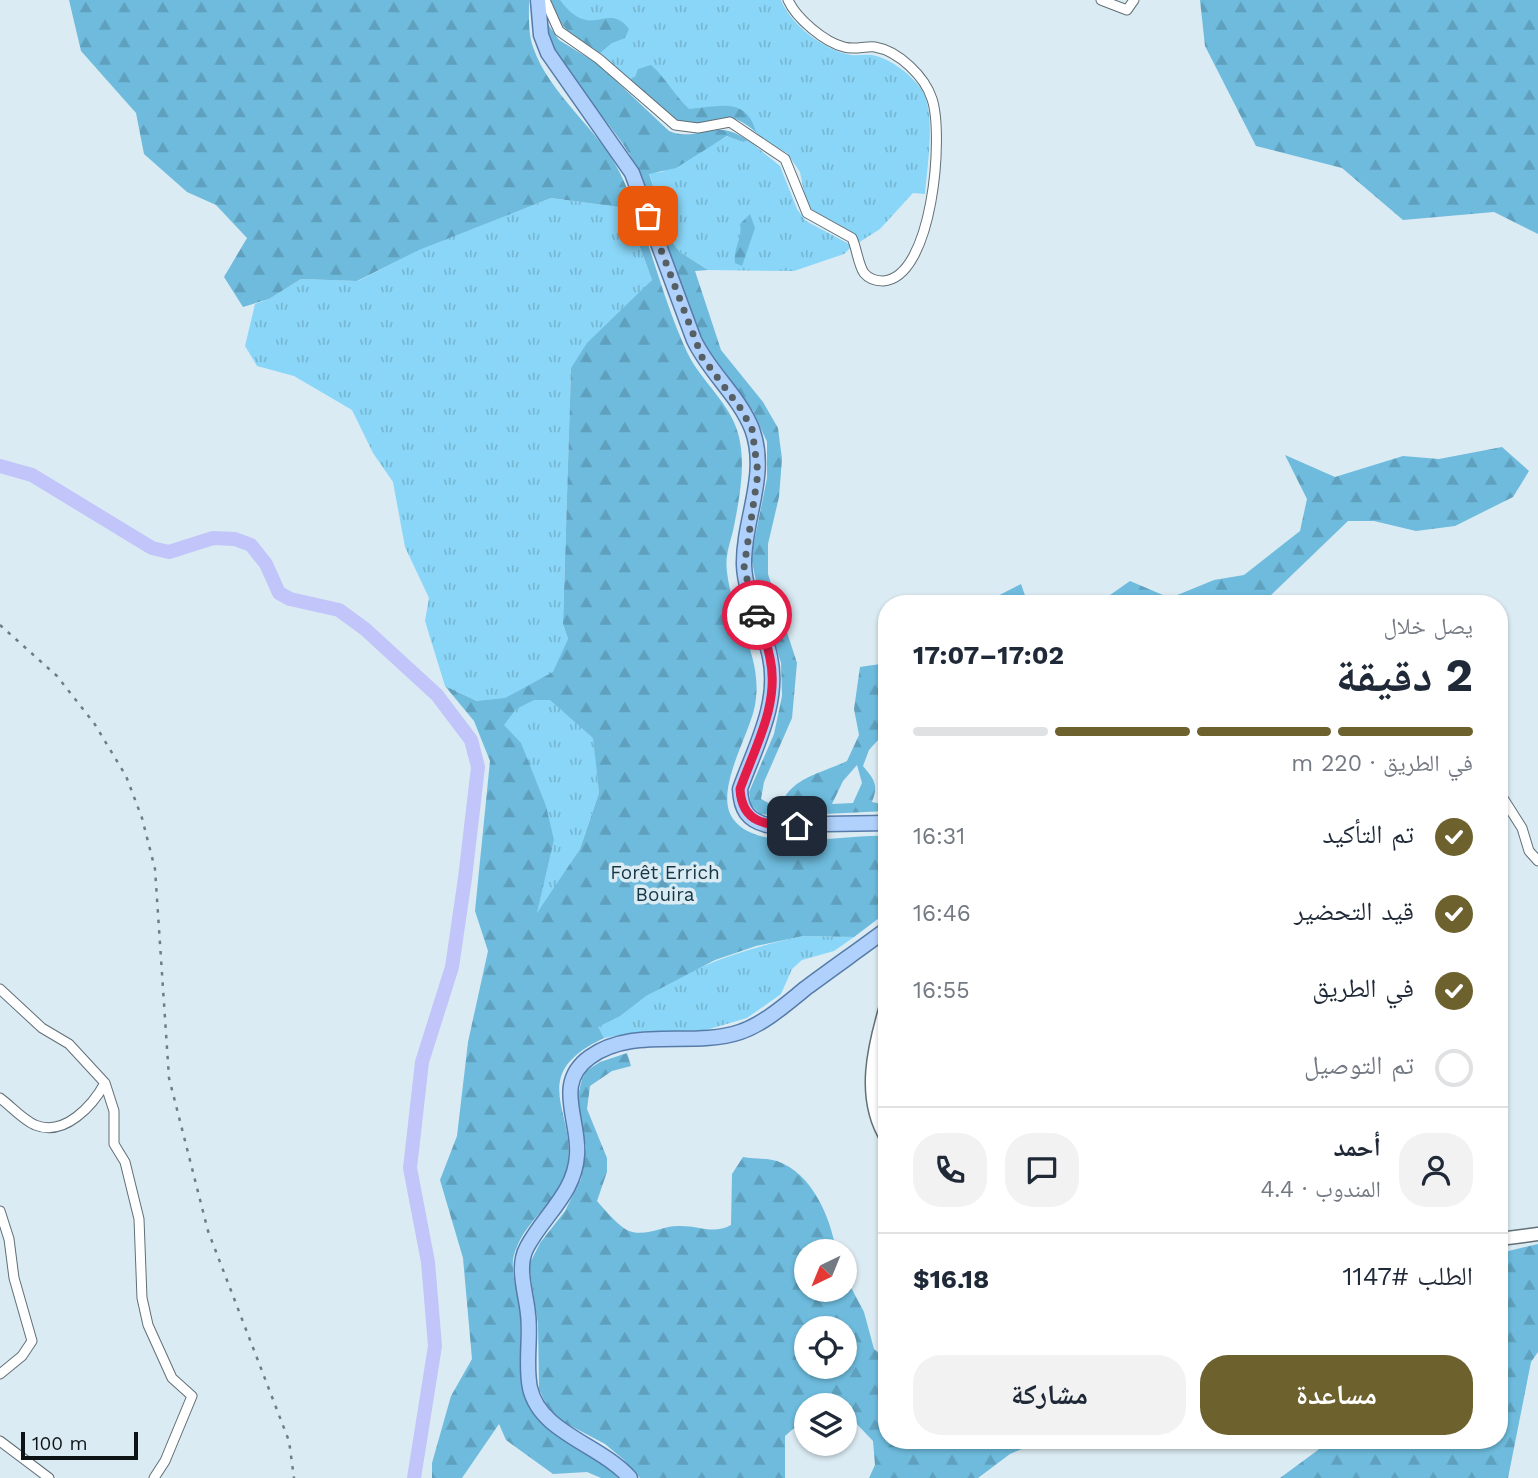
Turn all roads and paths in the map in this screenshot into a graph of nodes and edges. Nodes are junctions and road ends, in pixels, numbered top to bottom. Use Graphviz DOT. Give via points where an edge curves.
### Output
graph roads {
  1 [pos="538,0"];
  2 [pos="545,0"];
  3 [pos="788,0"];
  4 [pos="1101,0"];
  5 [pos="1134,0"];
  6 [pos="1508,806"];
  7 [pos="878,823"];
  8 [pos="1538,861"];
  9 [pos="878,936"];
  10 [pos="0,989"];
  11 [pos="878,1036"];
  12 [pos="105,1083"];
  13 [pos="0,1098"];
  14 [pos="878,1121"];
  15 [pos="0,1211"];
  16 [pos="1538,1234"];
  17 [pos="1508,1238"];
  18 [pos="0,1374"];
  19 [pos="0,1441"];
  20 [pos="49,1478"];
  21 [pos="154,1478"];
  22 [pos="629,1478"];
  1 -- 7 [label="main road" via="541,35 548,53 632,173 702,357 752,429 758,473 744,568 770,658 773,685 770,707 740,789 740,802 745,813 767,825"];
  2 -- 3 [label="street" via="558,31 599,59 663,117 685,128 730,122 785,159 807,213 852,238 871,279 890,280 908,266 931,205 933,100 907,64 874,47 845,48 835,43 811,27"];
  4 -- 5 [label="street" via="1127,10"];
  6 -- 8 [label="street"];
  9 -- 22 [label="main road" via="743,1032 701,1040 619,1044 593,1055 573,1077 569,1102 578,1155 562,1199 526,1248 522,1262 531,1389 546,1418 600,1451"];
  10 -- 12 [label="street" via="42,1028 69,1044"];
  11 -- 14 [label="street" via="872,1077"];
  12 -- 13 [label="street" via="83,1113 54,1126 35,1125"];
  12 -- 21 [label="street" via="114,1111 114,1144 125,1162 139,1219 142,1298 148,1325 172,1378 191,1396"];
  15 -- 18 [label="street" via="32,1341 23,1356"];
  16 -- 17 [label="street"];
  19 -- 20 [label="street"];
}
